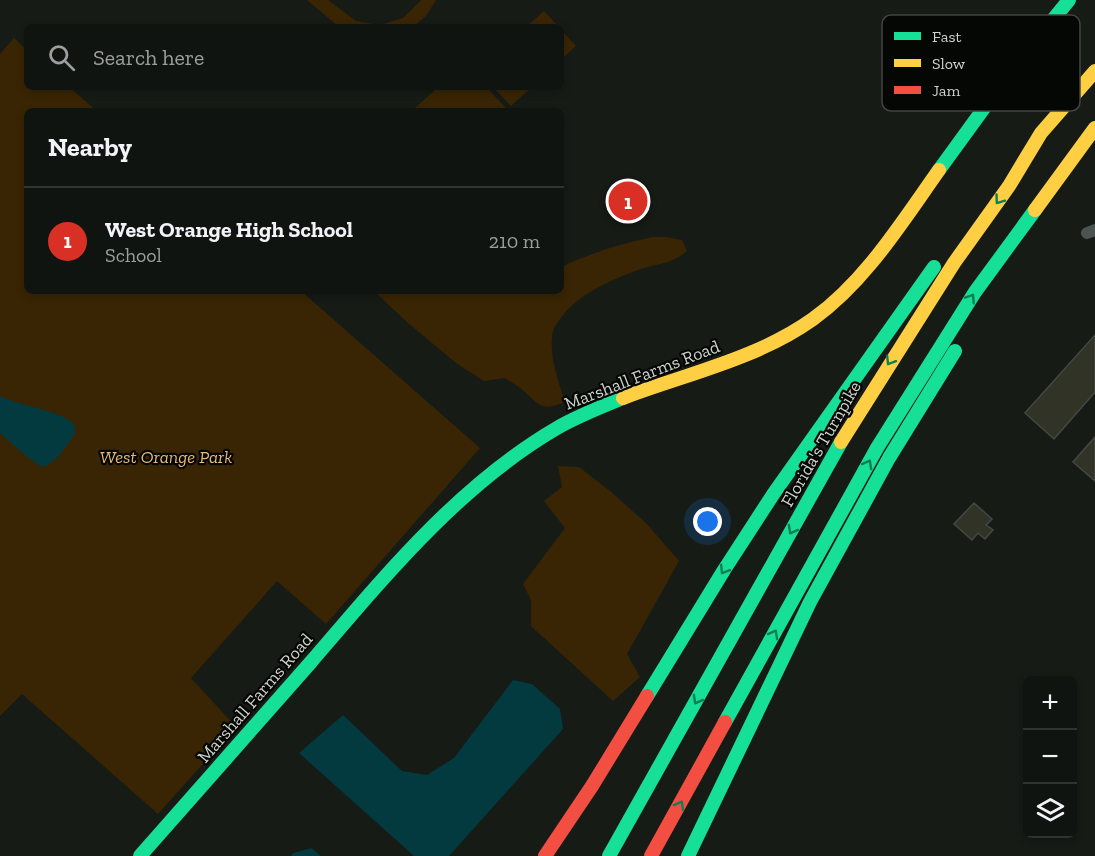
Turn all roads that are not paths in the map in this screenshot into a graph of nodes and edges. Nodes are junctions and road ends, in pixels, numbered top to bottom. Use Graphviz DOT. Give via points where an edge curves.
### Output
graph roads {
  1 [pos="1069,0"];
  2 [pos="1057,15"];
  3 [pos="1095,70"];
  4 [pos="1080,88"];
  5 [pos="983,111"];
  6 [pos="1060,111"];
  7 [pos="1041,133"];
  8 [pos="1091,134"];
  9 [pos="998,178"];
  10 [pos="939,260"];
  11 [pos="998,285"];
  12 [pos="960,344"];
  13 [pos="646,697"];
  14 [pos="140,856"];
  15 [pos="531,856"];
  16 [pos="545,856"];
  17 [pos="609,856"];
  18 [pos="651,856"];
  19 [pos="688,856"];
  1 -- 2 [label="main road, Marshall Farms Road"];
  3 -- 4 [label="main road, Florida's Turnpike"];
  5 -- 14 [label="main road, Marshall Farms Road" via="877,257 824,310 766,347 608,404 567,423 486,478 435,525 364,602"];
  6 -- 7 [label="main road, Florida's Turnpike"];
  7 -- 9 [label="main road"];
  7 -- 17 [label="main road, Florida's Turnpike, one-way" via="1010,186 954,263 854,419"];
  8 -- 11 [label="main road"];
  18 -- 8 [label="main road, one-way" via="877,448 975,292"];
  10 -- 13 [label="main road, one-way" via="806,445"];
  12 -- 19 [label="main road" via="890,458 810,602"];
  13 -- 15 [label="main road"];
  13 -- 16 [label="main road"];
}
